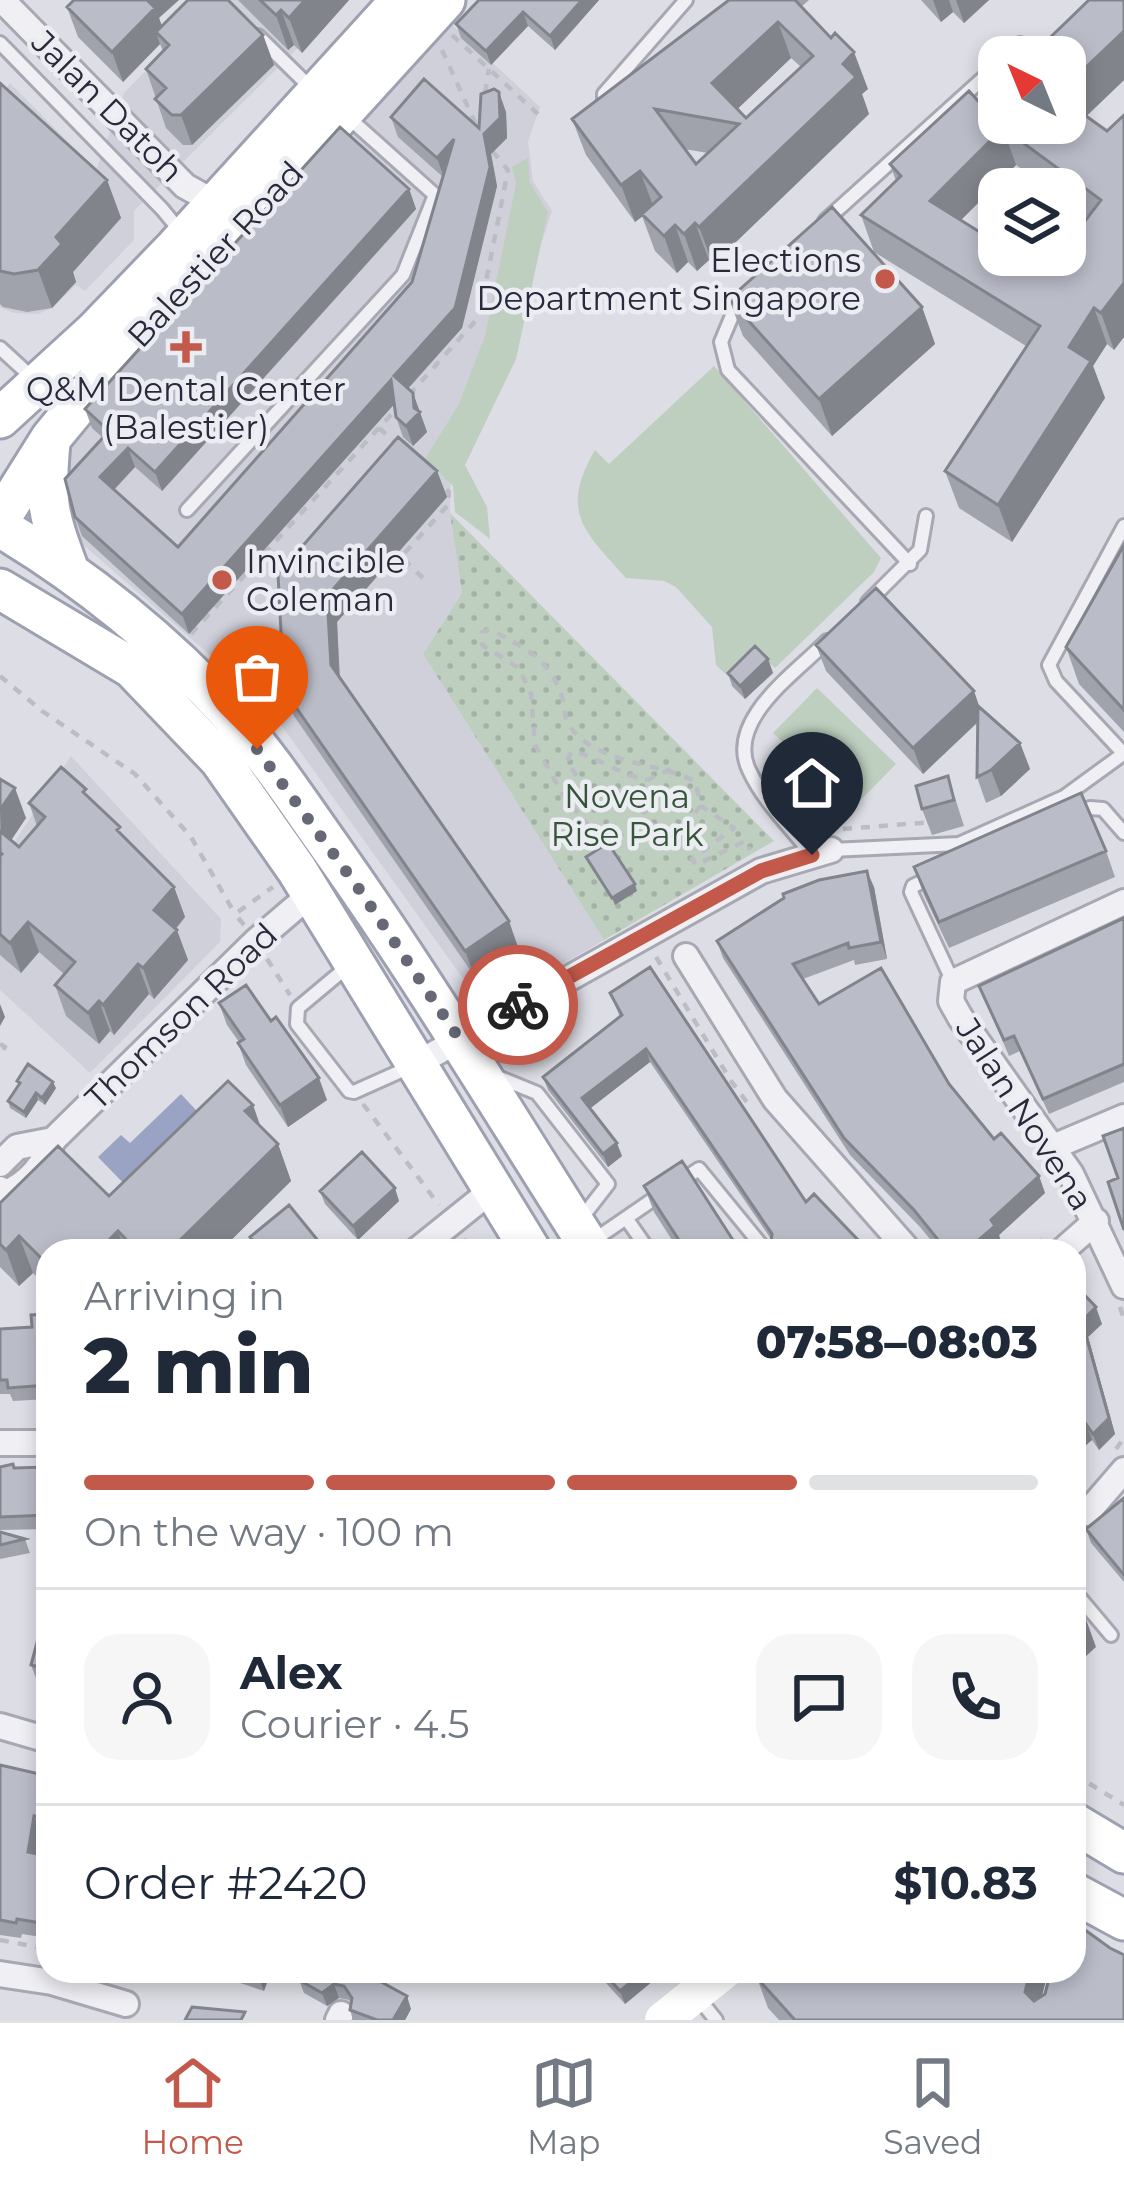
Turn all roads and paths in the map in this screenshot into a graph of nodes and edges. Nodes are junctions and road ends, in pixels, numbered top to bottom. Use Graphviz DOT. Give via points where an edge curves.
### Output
graph roads {
  1 [pos="2,0"];
  2 [pos="400,0"];
  3 [pos="686,0"];
  4 [pos="447,16"];
  5 [pos="241,18"];
  6 [pos="0,44"];
  7 [pos="442,50"];
  8 [pos="489,69"];
  9 [pos="978,83"];
  10 [pos="331,103"];
  11 [pos="620,110"];
  12 [pos="538,114"];
  13 [pos="479,133"];
  14 [pos="221,198"];
  15 [pos="815,231"];
  16 [pos="176,247"];
  17 [pos="752,288"];
  18 [pos="0,348"];
  19 [pos="37,382"];
  20 [pos="0,418"];
  21 [pos="379,428"];
  22 [pos="51,438"];
  23 [pos="397,444"];
  24 [pos="431,476"];
  25 [pos="187,510"];
  26 [pos="926,516"];
  27 [pos="0,523"];
  28 [pos="1124,526"];
  29 [pos="910,564"];
  30 [pos="73,575"];
  31 [pos="423,578"];
  32 [pos="0,589"];
  33 [pos="864,606"];
  34 [pos="833,635"];
  35 [pos="186,640"];
  36 [pos="91,645"];
  37 [pos="0,676"];
  38 [pos="1124,754"];
  39 [pos="671,769"];
  40 [pos="647,780"];
  41 [pos="640,803"];
  42 [pos="701,806"];
  43 [pos="1070,817"];
  44 [pos="678,830"];
  45 [pos="795,833"];
  46 [pos="1124,833"];
  47 [pos="959,844"];
  48 [pos="822,852"];
  49 [pos="953,868"];
  50 [pos="761,871"];
  51 [pos="311,894"];
  52 [pos="1124,902"];
  53 [pos="235,914"];
  54 [pos="686,956"];
  55 [pos="352,962"];
  56 [pos="953,982"];
  57 [pos="458,1037"];
  58 [pos="0,1044"];
  59 [pos="0,1054"];
  60 [pos="416,1064"];
  61 [pos="484,1084"];
  62 [pos="443,1112"];
  63 [pos="1124,1118"];
  64 [pos="52,1140"];
  65 [pos="1053,1147"];
  66 [pos="0,1164"];
  67 [pos="0,1189"];
  68 [pos="492,1190"];
  69 [pos="626,1218"];
  70 [pos="1096,1221"];
  71 [pos="432,1239"];
  72 [pos="523,1239"];
  73 [pos="585,1239"];
  74 [pos="588,1239"];
  75 [pos="641,1239"];
  76 [pos="756,1239"];
  77 [pos="898,1239"];
  78 [pos="1075,1239"];
  79 [pos="1124,1286"];
  80 [pos="0,1443"];
  81 [pos="36,1443"];
  82 [pos="1124,1470"];
  83 [pos="1087,1513"];
  84 [pos="1086,1606"];
  85 [pos="1111,1635"];
  86 [pos="0,1726"];
  87 [pos="36,1737"];
  88 [pos="1086,1781"];
  89 [pos="1124,1805"];
  90 [pos="1086,1830"];
  91 [pos="1124,1853"];
  92 [pos="1086,1904"];
  93 [pos="1124,1920"];
  94 [pos="0,1940"];
  95 [pos="36,1947"];
  96 [pos="0,1974"];
  97 [pos="36,1980"];
  98 [pos="55,1983"];
  99 [pos="712,1995"];
  100 [pos="126,2004"];
  101 [pos="663,2020"];
  1 -- 14 [label="street, Jalan Datoh" via="185,185"];
  2 -- 10 [label="main road, Balestier Road"];
  3 -- 11 [label="lane" via="604,94 609,114"];
  4 -- 8 [label="path"];
  4 -- 10 [label="main road, Balestier Road"];
  5 -- 10 [label="lane"];
  6 -- 16 [label="lane, Jalan Datoh" via="163,209 176,226"];
  7 -- 13 [label="path"];
  8 -- 12 [label="path"];
  8 -- 13 [label="path"];
  9 -- 15 [label="lane"];
  10 -- 14 [label="main road, Balestier Road"];
  10 -- 22 [label="main road, Balestier Road"];
  10 -- 25 [label="lane" via="435,195 403,275"];
  13 -- 21 [label="path" via="508,170 479,317"];
  14 -- 16 [label="main road, Balestier Road"];
  16 -- 19 [label="main road, Balestier Road"];
  17 -- 29 [label="lane" via="737,301 722,342 728,370"];
  18 -- 19 [label="lane"];
  19 -- 20 [label="main road, Balestier Road"];
  21 -- 23 [label="path"];
  21 -- 35 [label="path"];
  22 -- 27 [label="main road, Balestier Road"];
  22 -- 30 [label="main road" via="48,517"];
  24 -- 31 [label="path" via="449,492 448,505 401,557"];
  26 -- 29 [label="lane"];
  27 -- 30 [label="main road"];
  28 -- 38 [label="lane" via="1049,665"];
  29 -- 33 [label="lane"];
  30 -- 36 [label="main road"];
  30 -- 57 [label="main road" via="235,719"];
  32 -- 36 [label="main road, Thomson Road"];
  34 -- 45 [label="lane" via="747,727 746,765"];
  36 -- 51 [label="main road, Thomson Road" via="132,668 220,760"];
  37 -- 53 [label="path" via="134,774 191,837"];
  38 -- 47 [label="lane" via="1064,796"];
  39 -- 40 [label="path"];
  39 -- 42 [label="path" via="695,781"];
  39 -- 44 [label="path" via="598,750 568,724 562,697 533,651 482,632 482,645 518,668 531,694 535,745 591,829 650,841"];
  40 -- 41 [label="path"];
  40 -- 41 [label="path" via="590,755 572,751 567,761 582,786 605,799"];
  41 -- 44 [label="path" via="652,825"];
  42 -- 44 [label="path"];
  42 -- 50 [label="path" via="734,828 692,859 696,865 745,841"];
  43 -- 46 [label="lane" via="1103,809"];
  45 -- 47 [label="path" via="949,820"];
  45 -- 48 [label="lane"];
  47 -- 48 [label="lane"];
  48 -- 50 [label="street"];
  49 -- 56 [label="lane" via="911,892"];
  50 -- 57 [label="street"];
  51 -- 55 [label="main road, Thomson Road"];
  51 -- 64 [label="street, Thomson Road"];
  52 -- 56 [label="street, Jalan Novena"];
  54 -- 77 [label="street" via="775,1100"];
  55 -- 60 [label="main road, Thomson Road"];
  55 -- 60 [label="lane" via="298,1008 297,1024 354,1093"];
  56 -- 65 [label="street, Jalan Novena" via="960,1017"];
  57 -- 60 [label="street"];
  57 -- 61 [label="main road"];
  58 -- 59 [label="path"];
  60 -- 62 [label="main road, Thomson Road"];
  61 -- 62 [label="main road"];
  61 -- 73 [label="main road"];
  62 -- 68 [label="main road, Thomson Road"];
  63 -- 65 [label="street"];
  64 -- 66 [label="street, Thomson Road" via="17,1147"];
  64 -- 67 [label="street, Thomson Road" via="47,1159 13,1190"];
  65 -- 70 [label="street, Jalan Novena"];
  68 -- 71 [label="street"];
  68 -- 72 [label="main road, Thomson Road"];
  69 -- 74 [label="lane"];
  69 -- 75 [label="lane"];
  69 -- 76 [label="lane" via="699,1169"];
  70 -- 78 [label="street"];
  70 -- 79 [label="street, Jalan Novena"];
  80 -- 81 [label="street"];
  82 -- 83 [label="street"];
  84 -- 85 [label="lane"];
  86 -- 87 [label="street"];
  88 -- 89 [label="path"];
  90 -- 91 [label="main road"];
  92 -- 93 [label="main road"];
  94 -- 95 [label="path"];
  96 -- 97 [label="street"];
  98 -- 100 [label="street"];
  99 -- 101 [label="street"];
}
